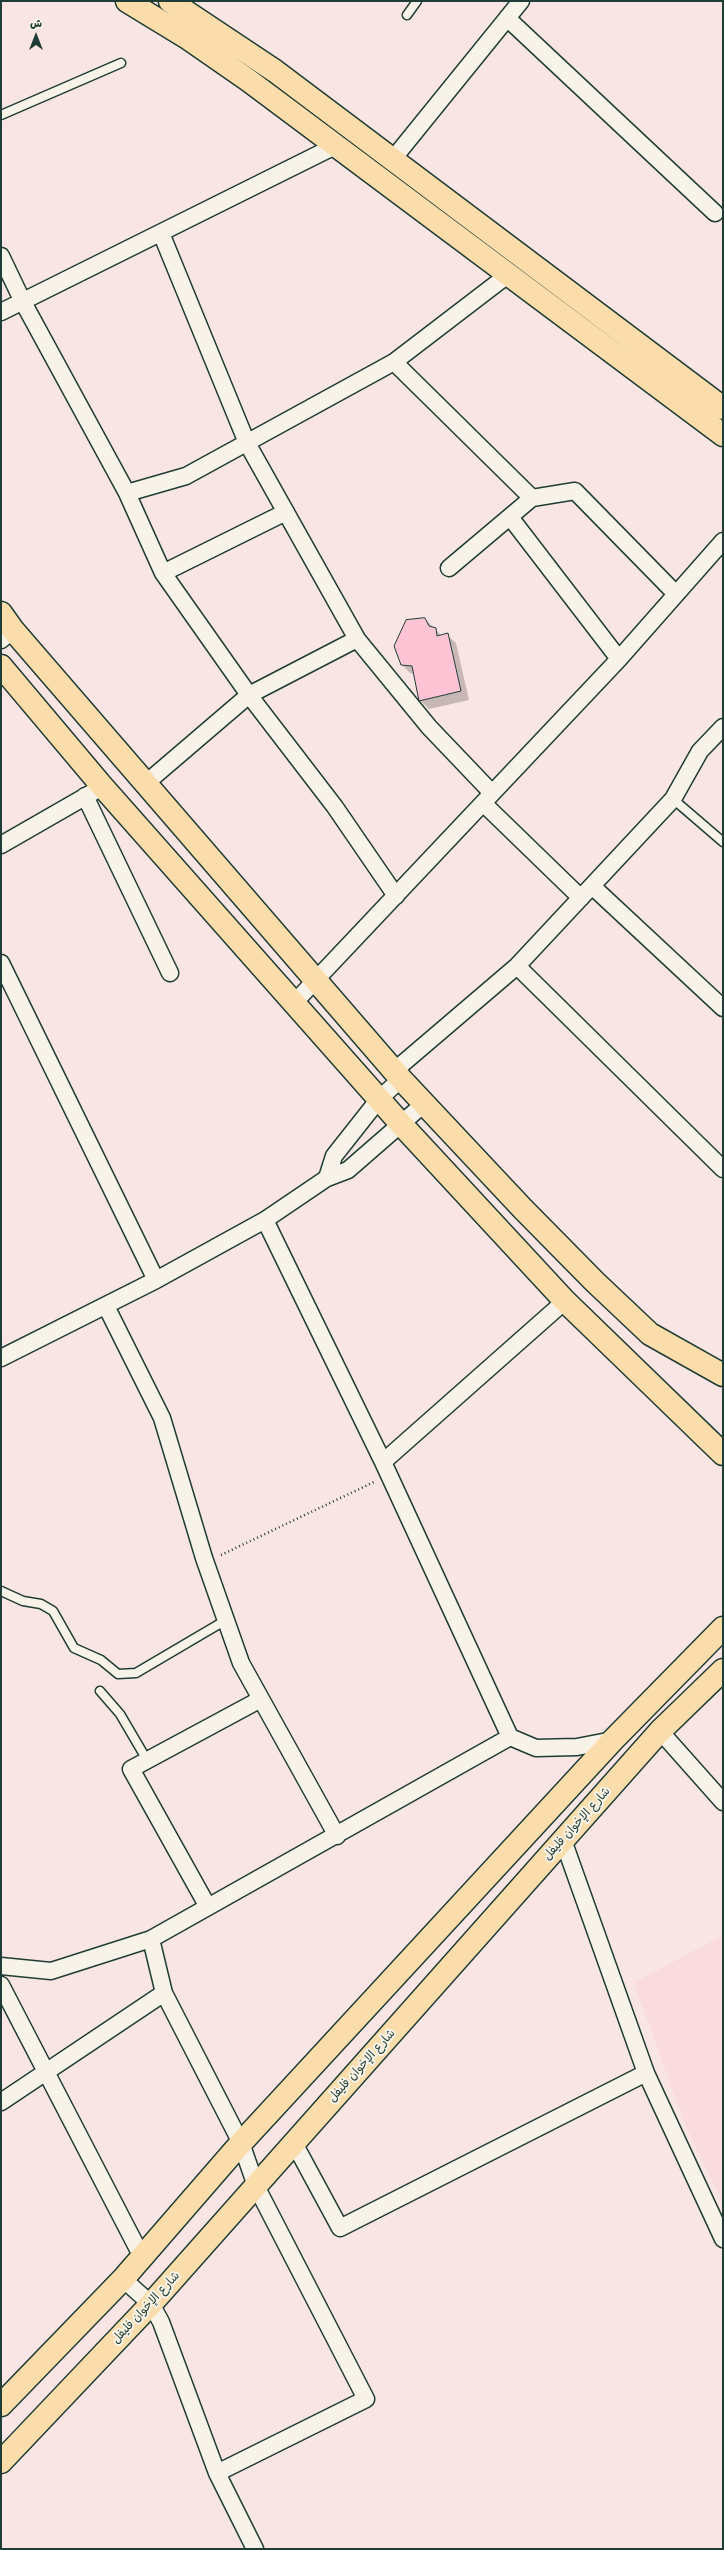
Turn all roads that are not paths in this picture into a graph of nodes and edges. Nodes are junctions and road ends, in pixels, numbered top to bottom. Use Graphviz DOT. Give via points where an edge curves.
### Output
graph roads {
  1 [pos="127,1"];
  2 [pos="170,1"];
  3 [pos="416,1"];
  4 [pos="521,1"];
  5 [pos="407,15"];
  6 [pos="507,18"];
  7 [pos="121,63"];
  8 [pos="1,115"];
  9 [pos="337,145"];
  10 [pos="386,155"];
  11 [pos="366,167"];
  12 [pos="715,213"];
  13 [pos="161,233"];
  14 [pos="1,256"];
  15 [pos="509,274"];
  16 [pos="23,302"];
  17 [pos="1,312"];
  18 [pos="394,362"];
  19 [pos="723,408"];
  20 [pos="723,435"];
  21 [pos="247,443"];
  22 [pos="127,493"];
  23 [pos="532,498"];
  24 [pos="286,512"];
  25 [pos="510,517"];
  26 [pos="723,541"];
  27 [pos="449,568"];
  28 [pos="163,573"];
  29 [pos="676,594"];
  30 [pos="5,628"];
  31 [pos="357,638"];
  32 [pos="619,659"];
  33 [pos="1,666"];
  34 [pos="249,695"];
  35 [pos="723,727"];
  36 [pos="145,784"];
  37 [pos="94,791"];
  38 [pos="487,798"];
  39 [pos="673,799"];
  40 [pos="723,842"];
  41 [pos="1,845"];
  42 [pos="586,892"];
  43 [pos="396,896"];
  44 [pos="1,963"];
  45 [pos="518,966"];
  46 [pos="170,973"];
  47 [pos="317,980"];
  48 [pos="294,1003"];
  49 [pos="723,1008"];
  50 [pos="398,1075"];
  51 [pos="379,1099"];
  52 [pos="425,1103"];
  53 [pos="400,1124"];
  54 [pos="723,1169"];
  55 [pos="327,1178"];
  56 [pos="266,1220"];
  57 [pos="156,1280"];
  58 [pos="565,1301"];
  59 [pos="106,1306"];
  60 [pos="1,1358"];
  61 [pos="723,1375"];
  62 [pos="723,1454"];
  63 [pos="386,1468"];
  64 [pos="1,1591"];
  65 [pos="226,1620"];
  66 [pos="723,1628"];
  67 [pos="723,1670"];
  68 [pos="100,1691"];
  69 [pos="261,1699"];
  70 [pos="660,1731"];
  71 [pos="510,1737"];
  72 [pos="614,1740"];
  73 [pos="147,1760"];
  74 [pos="723,1802"];
  75 [pos="337,1836"];
  76 [pos="564,1840"];
  77 [pos="208,1907"];
  78 [pos="151,1939"];
  79 [pos="1,1966"];
  80 [pos="1,1985"];
  81 [pos="164,1993"];
  82 [pos="45,2073"];
  83 [pos="646,2073"];
  84 [pos="1,2102"];
  85 [pos="241,2143"];
  86 [pos="294,2143"];
  87 [pos="256,2186"];
  88 [pos="723,2239"];
  89 [pos="142,2257"];
  90 [pos="123,2279"];
  91 [pos="151,2304"];
  92 [pos="1,2405"];
  93 [pos="1,2462"];
  94 [pos="216,2473"];
  95 [pos="255,2549"];
  1 -- 9 [label="main road" via="211,54"];
  2 -- 10 [label="main road" via="275,71"];
  3 -- 5 [label="lane"];
  4 -- 6 [label="street"];
  6 -- 10 [label="street"];
  6 -- 12 [label="street"];
  7 -- 8 [label="lane"];
  9 -- 11 [label="main road"];
  9 -- 13 [label="street"];
  10 -- 11 [label="street"];
  10 -- 19 [label="main road"];
  11 -- 15 [label="main road"];
  13 -- 16 [label="street"];
  13 -- 21 [label="street"];
  14 -- 16 [label="street"];
  15 -- 18 [label="street"];
  15 -- 20 [label="main road"];
  16 -- 17 [label="street"];
  16 -- 22 [label="street"];
  18 -- 21 [label="street"];
  18 -- 23 [label="street"];
  21 -- 22 [label="street" via="186,476"];
  21 -- 24 [label="street"];
  22 -- 28 [label="street"];
  23 -- 25 [label="street"];
  23 -- 29 [label="street" via="575,491"];
  24 -- 28 [label="street"];
  24 -- 31 [label="street"];
  25 -- 27 [label="street"];
  25 -- 32 [label="street"];
  26 -- 29 [label="street"];
  28 -- 34 [label="street"];
  29 -- 32 [label="street"];
  30 -- 36 [label="main road"];
  31 -- 34 [label="street"];
  31 -- 38 [label="street"];
  32 -- 38 [label="street"];
  33 -- 37 [label="main road"];
  34 -- 36 [label="street"];
  34 -- 43 [label="street" via="335,807"];
  35 -- 39 [label="street" via="700,751"];
  36 -- 47 [label="main road"];
  37 -- 41 [label="street"];
  37 -- 46 [label="street"];
  37 -- 48 [label="main road"];
  38 -- 42 [label="street"];
  38 -- 43 [label="street"];
  39 -- 40 [label="lane"];
  39 -- 42 [label="street"];
  42 -- 45 [label="street"];
  42 -- 49 [label="street"];
  43 -- 47 [label="street"];
  44 -- 57 [label="street"];
  45 -- 50 [label="street"];
  45 -- 54 [label="street"];
  47 -- 48 [label="street"];
  47 -- 50 [label="main road"];
  48 -- 51 [label="main road"];
  50 -- 51 [label="street"];
  50 -- 52 [label="main road"];
  51 -- 53 [label="main road"];
  51 -- 55 [label="street" via="334,1156"];
  52 -- 53 [label="street"];
  52 -- 61 [label="main road" via="523,1209 650,1334"];
  53 -- 55 [label="street" via="348,1170"];
  53 -- 58 [label="main road"];
  55 -- 56 [label="street"];
  56 -- 57 [label="street"];
  56 -- 63 [label="street"];
  57 -- 59 [label="street"];
  58 -- 62 [label="main road"];
  58 -- 63 [label="street"];
  59 -- 60 [label="street"];
  59 -- 65 [label="street" via="162,1418"];
  63 -- 71 [label="street"];
  64 -- 65 [label="lane" via="23,1601 41,1604 53,1611 74,1648 101,1660 118,1674 136,1674"];
  65 -- 69 [label="street" via="241,1663"];
  66 -- 72 [label="main road"];
  67 -- 70 [label="main road, شارع الإخوان فليفل"];
  68 -- 73 [label="lane" via="120,1714"];
  69 -- 73 [label="street"];
  69 -- 75 [label="street"];
  70 -- 74 [label="street"];
  70 -- 76 [label="main road, شارع الإخوان فليفل"];
  71 -- 72 [label="street" via="536,1748 576,1747"];
  71 -- 75 [label="street"];
  72 -- 85 [label="main road"];
  73 -- 77 [label="street" via="131,1769"];
  75 -- 77 [label="street"];
  76 -- 83 [label="street"];
  76 -- 86 [label="main road, شارع الإخوان فليفل"];
  77 -- 78 [label="street"];
  78 -- 79 [label="street" via="51,1971"];
  78 -- 81 [label="street"];
  80 -- 82 [label="street"];
  81 -- 82 [label="street"];
  81 -- 85 [label="street"];
  82 -- 84 [label="street"];
  82 -- 89 [label="street"];
  83 -- 86 [label="street" via="340,2228"];
  83 -- 88 [label="street"];
  85 -- 87 [label="street"];
  85 -- 89 [label="main road"];
  86 -- 87 [label="main road, شارع الإخوان فليفل"];
  87 -- 91 [label="main road, شارع الإخوان فليفل"];
  87 -- 94 [label="street" via="366,2399"];
  89 -- 90 [label="main road"];
  90 -- 91 [label="street"];
  90 -- 92 [label="main road"];
  91 -- 93 [label="main road, شارع الإخوان فليفل"];
  91 -- 94 [label="street" via="161,2322"];
  94 -- 95 [label="street"];
}
